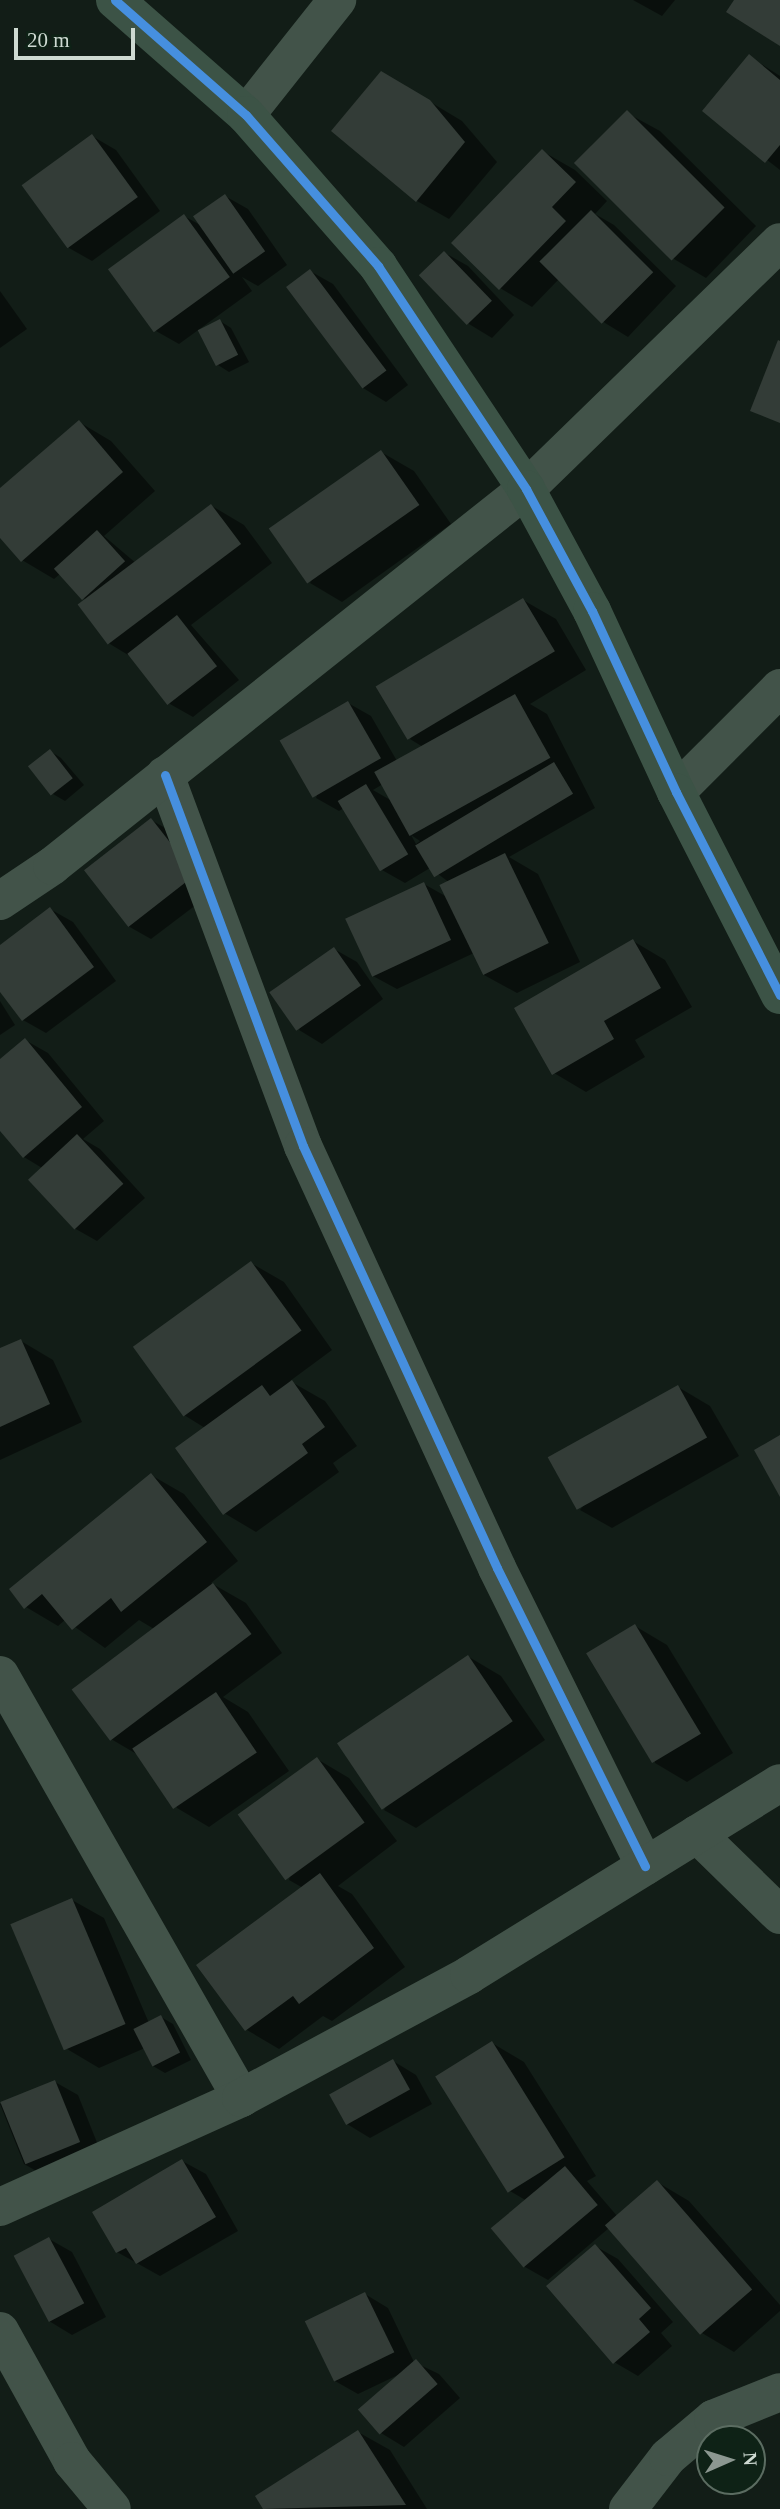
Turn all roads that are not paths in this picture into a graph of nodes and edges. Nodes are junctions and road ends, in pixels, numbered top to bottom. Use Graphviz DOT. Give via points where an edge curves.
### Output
graph roads {
  1 [pos="115,0"];
  2 [pos="337,0"];
  3 [pos="246,115"];
  4 [pos="780,242"];
  5 [pos="526,489"];
  6 [pos="780,688"];
  7 [pos="165,775"];
  8 [pos="676,792"];
  9 [pos="0,901"];
  10 [pos="780,995"];
  11 [pos="0,1675"];
  12 [pos="780,1783"];
  13 [pos="697,1834"];
  14 [pos="645,1866"];
  15 [pos="780,1915"];
  16 [pos="241,2098"];
  17 [pos="0,2207"];
  18 [pos="0,2331"];
  19 [pos="780,2392"];
  20 [pos="111,2509"];
  21 [pos="628,2509"];
  1 -- 3 [label="street"];
  2 -- 3 [label="street"];
  3 -- 5 [label="street" via="378,266"];
  4 -- 5 [label="street"];
  5 -- 7 [label="street"];
  5 -- 8 [label="street" via="592,611"];
  6 -- 8 [label="street"];
  7 -- 9 [label="street" via="52,866"];
  7 -- 14 [label="street" via="303,1146 497,1568"];
  8 -- 10 [label="street"];
  11 -- 16 [label="street"];
  12 -- 13 [label="street"];
  13 -- 14 [label="street"];
  13 -- 15 [label="street"];
  14 -- 16 [label="street" via="469,1975"];
  16 -- 17 [label="street"];
  18 -- 20 [label="street" via="72,2462"];
  19 -- 21 [label="street" via="713,2419 668,2457"];
}
